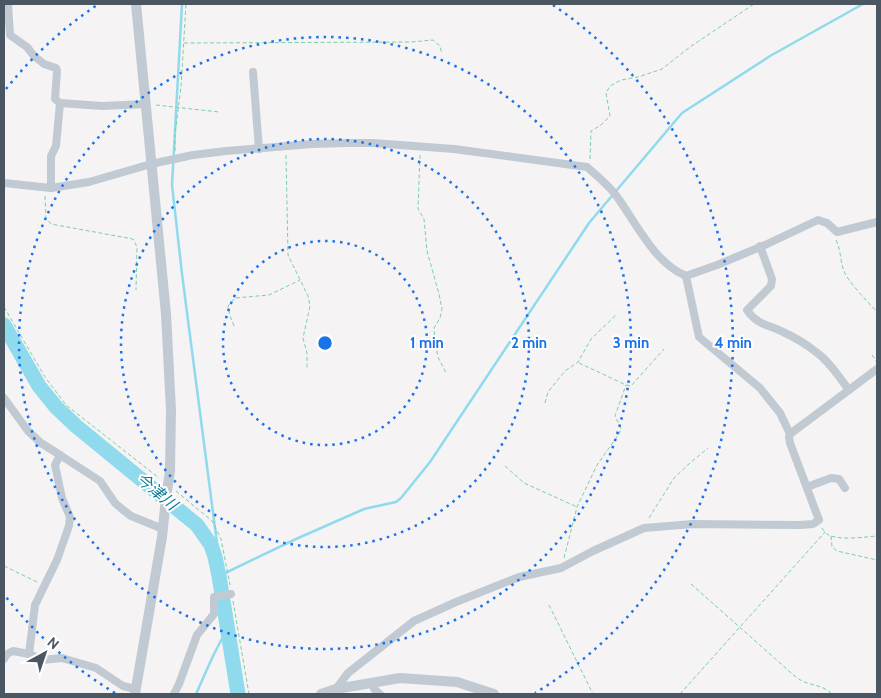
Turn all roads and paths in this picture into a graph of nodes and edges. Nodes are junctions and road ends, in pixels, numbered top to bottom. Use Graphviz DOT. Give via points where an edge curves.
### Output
graph roads {
  1 [pos="8,4"];
  2 [pos="136,4"];
  3 [pos="186,4"];
  4 [pos="754,4"];
  5 [pos="184,43"];
  6 [pos="442,54"];
  7 [pos="253,72"];
  8 [pos="60,103"];
  9 [pos="146,104"];
  10 [pos="179,108"];
  11 [pos="219,112"];
  12 [pos="420,146"];
  13 [pos="286,147"];
  14 [pos="259,149"];
  15 [pos="175,159"];
  16 [pos="151,164"];
  17 [pos="587,167"];
  18 [pos="4,183"];
  19 [pos="48,188"];
  20 [pos="877,222"];
  21 [pos="837,232"];
  22 [pos="760,246"];
  23 [pos="686,276"];
  24 [pos="300,280"];
  25 [pos="136,290"];
  26 [pos="4,307"];
  27 [pos="877,312"];
  28 [pos="617,314"];
  29 [pos="234,326"];
  30 [pos="664,349"];
  31 [pos="872,356"];
  32 [pos="578,362"];
  33 [pos="877,363"];
  34 [pos="307,368"];
  35 [pos="877,369"];
  36 [pos="446,373"];
  37 [pos="626,385"];
  38 [pos="849,390"];
  39 [pos="4,398"];
  40 [pos="545,403"];
  41 [pos="790,434"];
  42 [pos="708,448"];
  43 [pos="60,455"];
  44 [pos="505,466"];
  45 [pos="162,480"];
  46 [pos="807,487"];
  47 [pos="845,488"];
  48 [pos="174,490"];
  49 [pos="577,507"];
  50 [pos="819,520"];
  51 [pos="163,528"];
  52 [pos="644,528"];
  53 [pos="825,532"];
  54 [pos="831,536"];
  55 [pos="877,536"];
  56 [pos="877,560"];
  57 [pos="4,566"];
  58 [pos="561,568"];
  59 [pos="691,584"];
  60 [pos="44,586"];
  61 [pos="231,594"];
  62 [pos="549,605"];
  63 [pos="740,628"];
  64 [pos="29,654"];
  65 [pos="4,659"];
  66 [pos="372,682"];
  67 [pos="336,689"];
  68 [pos="135,692"];
  69 [pos="174,694"];
  70 [pos="249,694"];
  71 [pos="321,694"];
  72 [pos="380,694"];
  73 [pos="494,694"];
  74 [pos="593,694"];
  75 [pos="680,694"];
  76 [pos="832,694"];
  1 -- 8 [label="street" via="10,35 44,64 56,68 55,99"];
  2 -- 9 [label="street"];
  3 -- 5 [label="path"];
  4 -- 17 [label="path" via="662,69 610,86 606,93 610,116 591,131"];
  5 -- 6 [label="path" via="433,40 440,46"];
  5 -- 10 [label="path"];
  7 -- 14 [label="street"];
  8 -- 9 [label="street" via="102,106"];
  8 -- 19 [label="street"];
  9 -- 10 [label="path"];
  9 -- 16 [label="street"];
  10 -- 11 [label="path"];
  10 -- 15 [label="path"];
  12 -- 13 [label="street" via="347,143"];
  12 -- 17 [label="street"];
  12 -- 36 [label="path" via="418,209 424,219 427,251 442,309 434,328 438,357"];
  13 -- 14 [label="street"];
  13 -- 24 [label="path" via="288,255"];
  14 -- 15 [label="street"];
  15 -- 16 [label="street"];
  16 -- 19 [label="street" via="89,182"];
  16 -- 51 [label="street" via="166,314 171,410 170,471"];
  17 -- 23 [label="street" via="615,194 656,254 668,266"];
  18 -- 19 [label="street"];
  19 -- 25 [label="path" via="46,218 52,224 133,239 137,247"];
  20 -- 21 [label="street"];
  21 -- 22 [label="street" via="818,220"];
  21 -- 27 [label="path" via="844,272"];
  22 -- 23 [label="street"];
  22 -- 38 [label="street" via="772,279 771,286 747,310 750,315 817,352"];
  23 -- 41 [label="street" via="699,337 760,388 780,414"];
  24 -- 29 [label="path" via="269,295 235,298 228,306"];
  24 -- 34 [label="path" via="310,306 303,338"];
  26 -- 45 [label="path" via="45,377 66,405"];
  28 -- 32 [label="path" via="591,339"];
  30 -- 37 [label="path" via="631,386"];
  31 -- 33 [label="path"];
  32 -- 37 [label="path"];
  32 -- 40 [label="path" via="565,371 548,392"];
  35 -- 38 [label="street"];
  37 -- 49 [label="path" via="615,416 621,428 619,434"];
  38 -- 41 [label="street"];
  39 -- 43 [label="street" via="28,432"];
  41 -- 46 [label="street" via="790,443"];
  42 -- 52 [label="path" via="674,478"];
  43 -- 51 [label="street" via="100,481 115,503 126,512"];
  43 -- 60 [label="street" via="55,465 70,517 69,526"];
  44 -- 49 [label="path" via="524,483"];
  46 -- 47 [label="street" via="831,478 839,479"];
  46 -- 50 [label="street"];
  48 -- 61 [label="path" via="212,521 221,539"];
  49 -- 58 [label="path"];
  50 -- 52 [label="street" via="800,525 693,524"];
  50 -- 53 [label="path"];
  51 -- 68 [label="street"];
  52 -- 58 [label="street"];
  53 -- 54 [label="path"];
  53 -- 63 [label="path"];
  54 -- 55 [label="path"];
  54 -- 56 [label="path" via="832,547 837,551"];
  57 -- 60 [label="path"];
  58 -- 67 [label="street" via="519,577 414,621 348,673"];
  59 -- 63 [label="path"];
  60 -- 64 [label="street" via="35,605"];
  61 -- 69 [label="street" via="214,597 214,614 197,635"];
  61 -- 70 [label="path"];
  62 -- 74 [label="path"];
  63 -- 75 [label="path"];
  63 -- 76 [label="path" via="788,672"];
  64 -- 65 [label="street" via="13,651"];
  64 -- 68 [label="street" via="42,660 62,658 96,668"];
  66 -- 67 [label="street"];
  66 -- 72 [label="street"];
  66 -- 73 [label="street" via="400,678 458,682"];
  67 -- 71 [label="street"];
}
